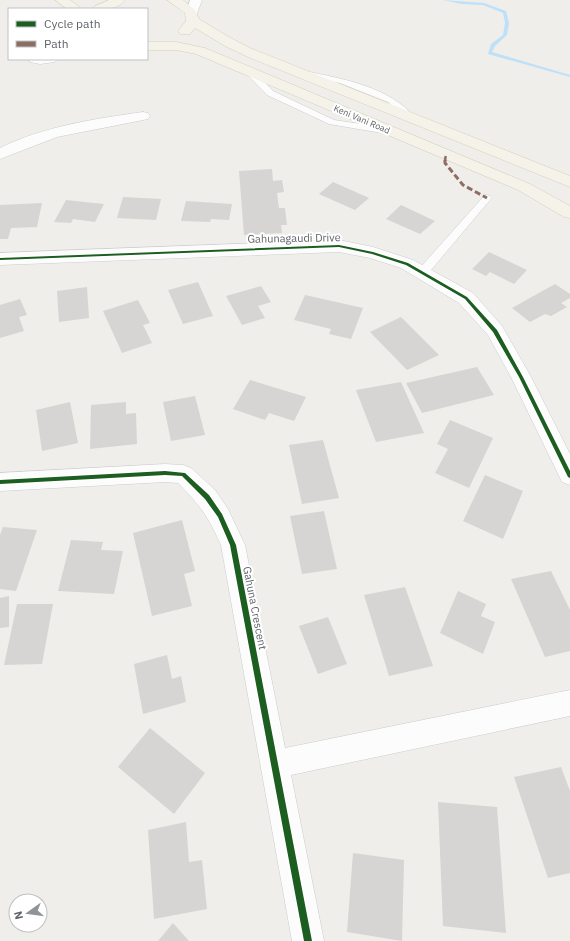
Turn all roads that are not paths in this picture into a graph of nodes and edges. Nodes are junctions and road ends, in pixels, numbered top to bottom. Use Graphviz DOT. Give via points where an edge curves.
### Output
graph roads {
  1 [pos="62,0"];
  2 [pos="119,0"];
  3 [pos="173,0"];
  4 [pos="196,0"];
  5 [pos="74,8"];
  6 [pos="101,8"];
  7 [pos="192,17"];
  8 [pos="148,45"];
  9 [pos="148,45"];
  10 [pos="143,116"];
  11 [pos="0,154"];
  12 [pos="570,182"];
  13 [pos="487,198"];
  14 [pos="570,212"];
  15 [pos="0,259"];
  16 [pos="422,272"];
  17 [pos="570,476"];
  18 [pos="0,482"];
  19 [pos="570,702"];
  20 [pos="275,764"];
  21 [pos="308,941"];
  1 -- 5 [label="main road"];
  2 -- 6 [label="main road"];
  3 -- 7 [label="main road, Keni Vani Road" via="185,6"];
  4 -- 7 [label="street"];
  7 -- 8 [label="main road" via="188,29 178,36"];
  7 -- 12 [label="main road, Keni Vani Road" via="209,33 230,44"];
  9 -- 14 [label="main road, Keni Vani Road" via="188,47 200,51 524,187"];
  10 -- 11 [label="street" via="76,127 17,144"];
  13 -- 16 [label="lane"];
  15 -- 16 [label="street, Gahunagaudi Drive" via="339,246 373,252"];
  16 -- 17 [label="street, Gahunagaudi Drive" via="466,298 495,331"];
  18 -- 20 [label="street, Gahuna Crescent" via="183,474 208,497 220,516 233,546"];
  19 -- 20 [label="street"];
  20 -- 21 [label="street, Gahuna Crescent"];
}
